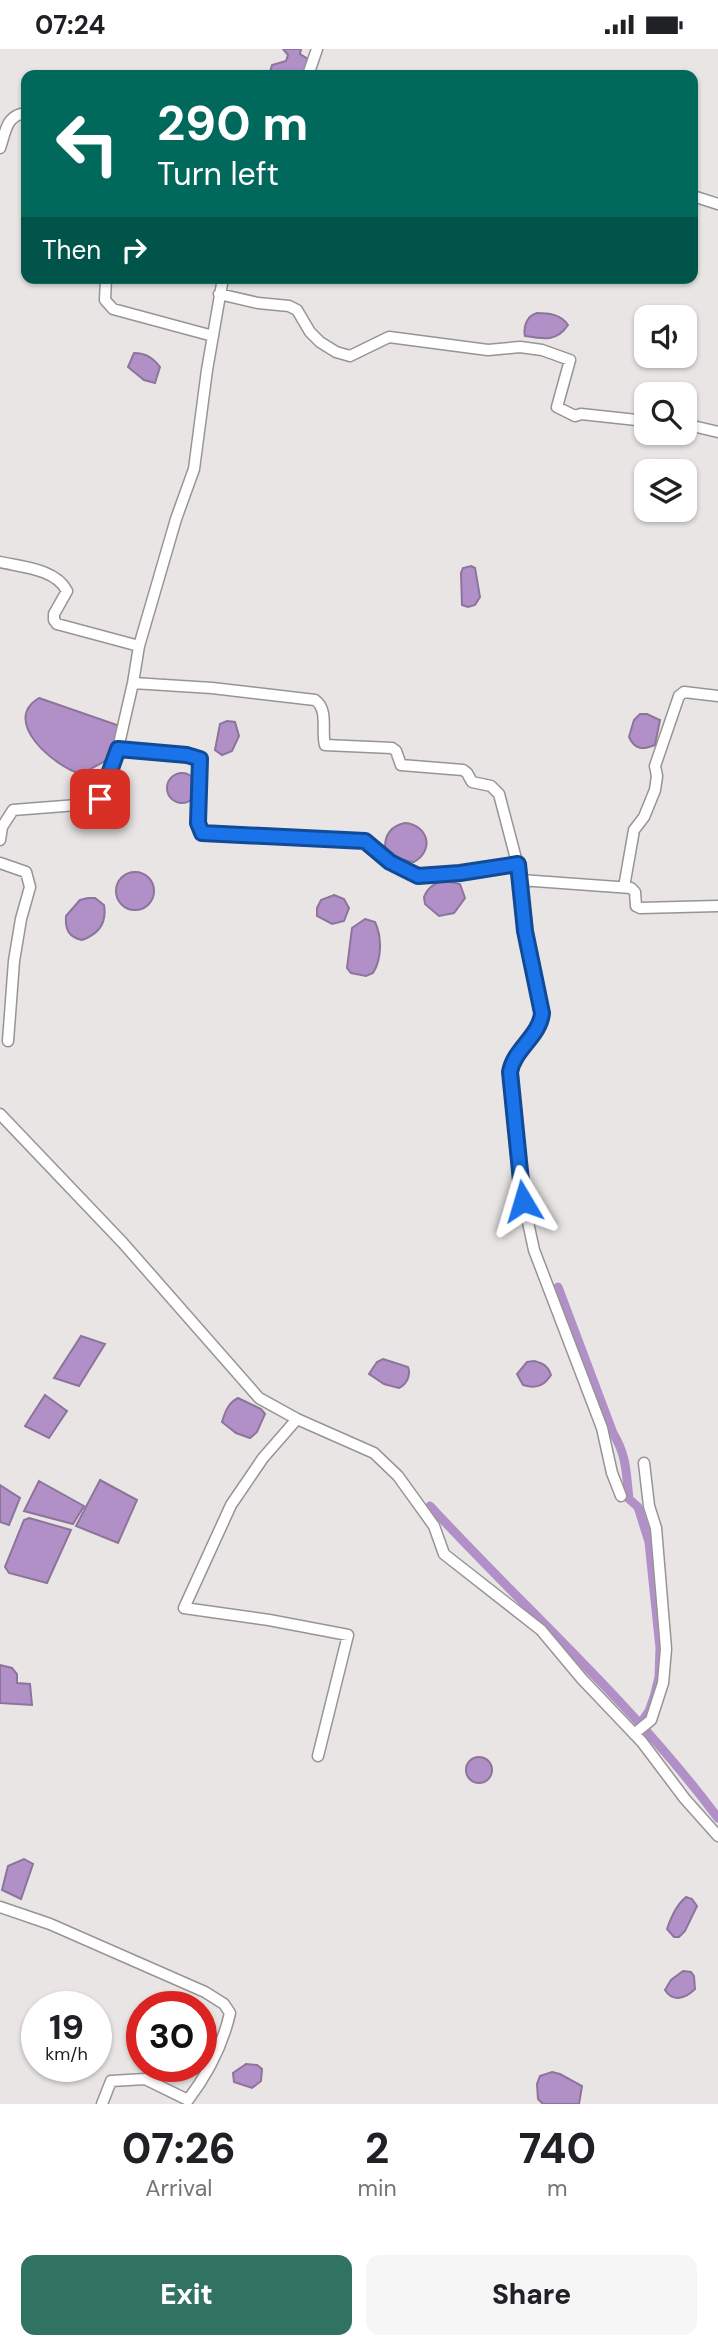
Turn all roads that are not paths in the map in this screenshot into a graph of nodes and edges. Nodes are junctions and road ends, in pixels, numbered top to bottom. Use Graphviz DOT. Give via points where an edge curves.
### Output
graph roads {
  1 [pos="317,49"];
  2 [pos="310,70"];
  3 [pos="21,114"];
  4 [pos="0,148"];
  5 [pos="698,198"];
  6 [pos="718,204"];
  7 [pos="106,284"];
  8 [pos="222,284"];
  9 [pos="219,294"];
  10 [pos="213,335"];
  11 [pos="634,420"];
  12 [pos="697,426"];
  13 [pos="718,432"];
  14 [pos="0,562"];
  15 [pos="139,646"];
  16 [pos="134,683"];
  17 [pos="718,696"];
  18 [pos="118,749"];
  19 [pos="0,840"];
  20 [pos="0,863"];
  21 [pos="518,864"];
  22 [pos="521,880"];
  23 [pos="624,887"];
  24 [pos="718,906"];
  25 [pos="8,1041"];
  26 [pos="0,1114"];
  27 [pos="297,1419"];
  28 [pos="644,1463"];
  29 [pos="621,1496"];
  30 [pos="634,1734"];
  31 [pos="318,1756"];
  32 [pos="718,1836"];
  33 [pos="0,1907"];
  34 [pos="192,2102"];
  35 [pos="102,2104"];
  1 -- 2 [label="street"];
  3 -- 4 [label="street" via="11,119"];
  5 -- 6 [label="street"];
  7 -- 10 [label="street" via="105,300 113,309"];
  8 -- 9 [label="street"];
  9 -- 10 [label="street"];
  9 -- 11 [label="street" via="289,306 320,342 350,356 389,337 488,350 542,350 570,360 557,407 575,416"];
  10 -- 15 [label="street" via="194,469"];
  12 -- 13 [label="street"];
  14 -- 15 [label="street" via="63,582 67,590 54,614 57,624"];
  15 -- 16 [label="street"];
  16 -- 18 [label="street"];
  16 -- 21 [label="street" via="315,700 323,711 325,745 392,748 401,765 463,770 472,782 491,786 497,791"];
  17 -- 23 [label="street" via="684,692 679,696 655,766 655,790 634,829"];
  18 -- 19 [label="street" via="97,802 13,810"];
  18 -- 21 [label="street" via="200,759 198,823 202,833 365,841 390,862 418,876"];
  20 -- 25 [label="street" via="26,872 30,887 14,961"];
  21 -- 22 [label="street"];
  22 -- 23 [label="street"];
  22 -- 29 [label="street" via="525,931 542,1013 510,1072 520,1185 534,1250 602,1428"];
  23 -- 24 [label="street" via="635,892 640,908"];
  26 -- 27 [label="street" via="123,1243 259,1398"];
  27 -- 30 [label="street" via="373,1453 398,1476 434,1526 444,1554 541,1630"];
  27 -- 31 [label="street" via="231,1505 184,1608 348,1635"];
  28 -- 30 [label="street" via="656,1528 666,1649 663,1683 651,1720"];
  30 -- 32 [label="street"];
  33 -- 34 [label="street" via="50,1924 224,2004 230,2013 227,2028"];
  34 -- 35 [label="street" via="145,2079 111,2081"];
}
